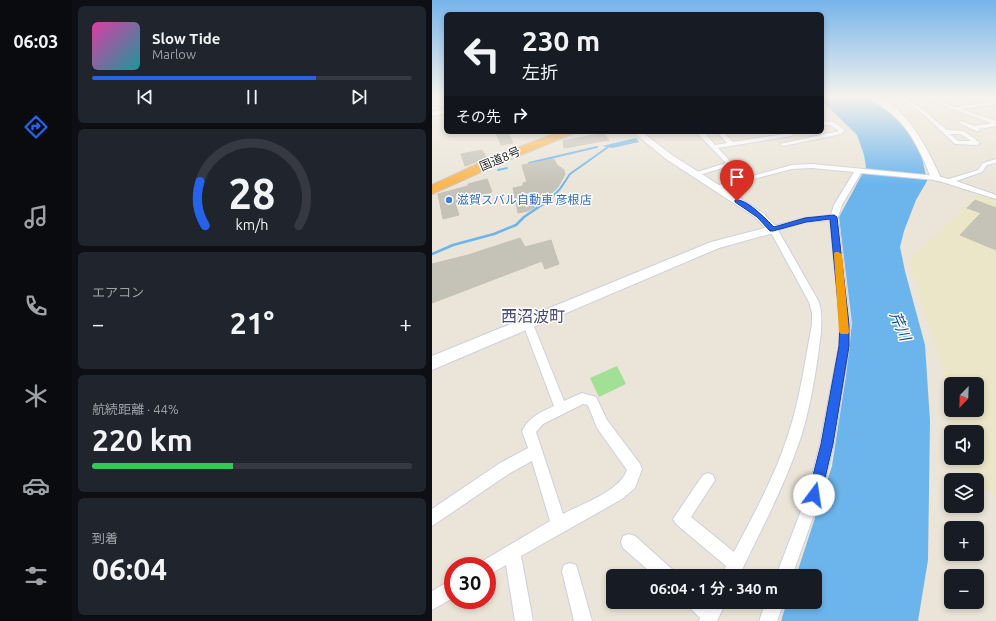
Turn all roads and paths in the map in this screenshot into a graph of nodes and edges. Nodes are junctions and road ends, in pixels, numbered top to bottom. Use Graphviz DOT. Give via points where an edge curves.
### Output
graph roads {
  1 [pos="836,126"];
  2 [pos="907,126"];
  3 [pos="938,126"];
  4 [pos="969,126"];
  5 [pos="988,126"];
  6 [pos="945,132"];
  7 [pos="563,134"];
  8 [pos="640,134"];
  9 [pos="701,134"];
  10 [pos="722,134"];
  11 [pos="764,134"];
  12 [pos="792,134"];
  13 [pos="822,134"];
  14 [pos="824,134"];
  15 [pos="769,138"];
  16 [pos="731,144"];
  17 [pos="782,144"];
  18 [pos="715,147"];
  19 [pos="996,161"];
  20 [pos="860,171"];
  21 [pos="696,174"];
  22 [pos="932,178"];
  23 [pos="948,180"];
  24 [pos="715,186"];
  25 [pos="432,190"];
  26 [pos="996,197"];
  27 [pos="834,217"];
  28 [pos="773,229"];
  29 [pos="528,324"];
  30 [pos="432,363"];
  31 [pos="561,408"];
  32 [pos="536,451"];
  33 [pos="708,480"];
  34 [pos="432,518"];
  35 [pos="559,526"];
  36 [pos="629,542"];
  37 [pos="512,552"];
  38 [pos="496,562"];
  39 [pos="659,569"];
  40 [pos="732,569"];
  41 [pos="733,569"];
  42 [pos="787,569"];
  43 [pos="570,570"];
  44 [pos="444,594"];
  45 [pos="432,601"];
  46 [pos="772,609"];
  47 [pos="524,621"];
  48 [pos="584,621"];
  49 [pos="768,621"];
  1 -- 14 [label="street" via="842,130 841,132"];
  2 -- 22 [label="street" via="920,142"];
  3 -- 6 [label="street"];
  4 -- 5 [label="street" via="976,129"];
  6 -- 6 [label="street" via="957,143 977,143 962,132"];
  7 -- 25 [label="highway, 国道8号" via="490,162"];
  8 -- 21 [label="street"];
  9 -- 18 [label="street"];
  10 -- 16 [label="street"];
  11 -- 15 [label="street"];
  12 -- 15 [label="street"];
  13 -- 17 [label="street"];
  15 -- 16 [label="street"];
  16 -- 18 [label="street"];
  18 -- 21 [label="street" via="729,163"];
  19 -- 23 [label="street" via="984,164 980,171"];
  20 -- 22 [label="street"];
  20 -- 24 [label="street" via="812,166 792,167"];
  20 -- 27 [label="street"];
  21 -- 24 [label="street"];
  22 -- 23 [label="street"];
  23 -- 26 [label="street"];
  24 -- 28 [label="street" via="759,215"];
  27 -- 28 [label="street" via="805,220"];
  27 -- 42 [label="street" via="845,324 844,346 827,444 814,495"];
  28 -- 29 [label="street" via="715,245"];
  28 -- 41 [label="street" via="814,302 817,324 801,414 790,448 779,477"];
  29 -- 30 [label="street"];
  29 -- 31 [label="street"];
  31 -- 32 [label="street" via="538,420 529,431"];
  31 -- 35 [label="street" via="582,398 592,401 602,424 635,469 630,483 617,494"];
  32 -- 34 [label="street" via="505,468"];
  32 -- 35 [label="street"];
  33 -- 40 [label="street" via="681,519"];
  35 -- 37 [label="street"];
  36 -- 39 [label="street"];
  37 -- 38 [label="street"];
  37 -- 47 [label="street"];
  43 -- 48 [label="street"];
  44 -- 45 [label="street"];
  46 -- 49 [label="street"];
}
